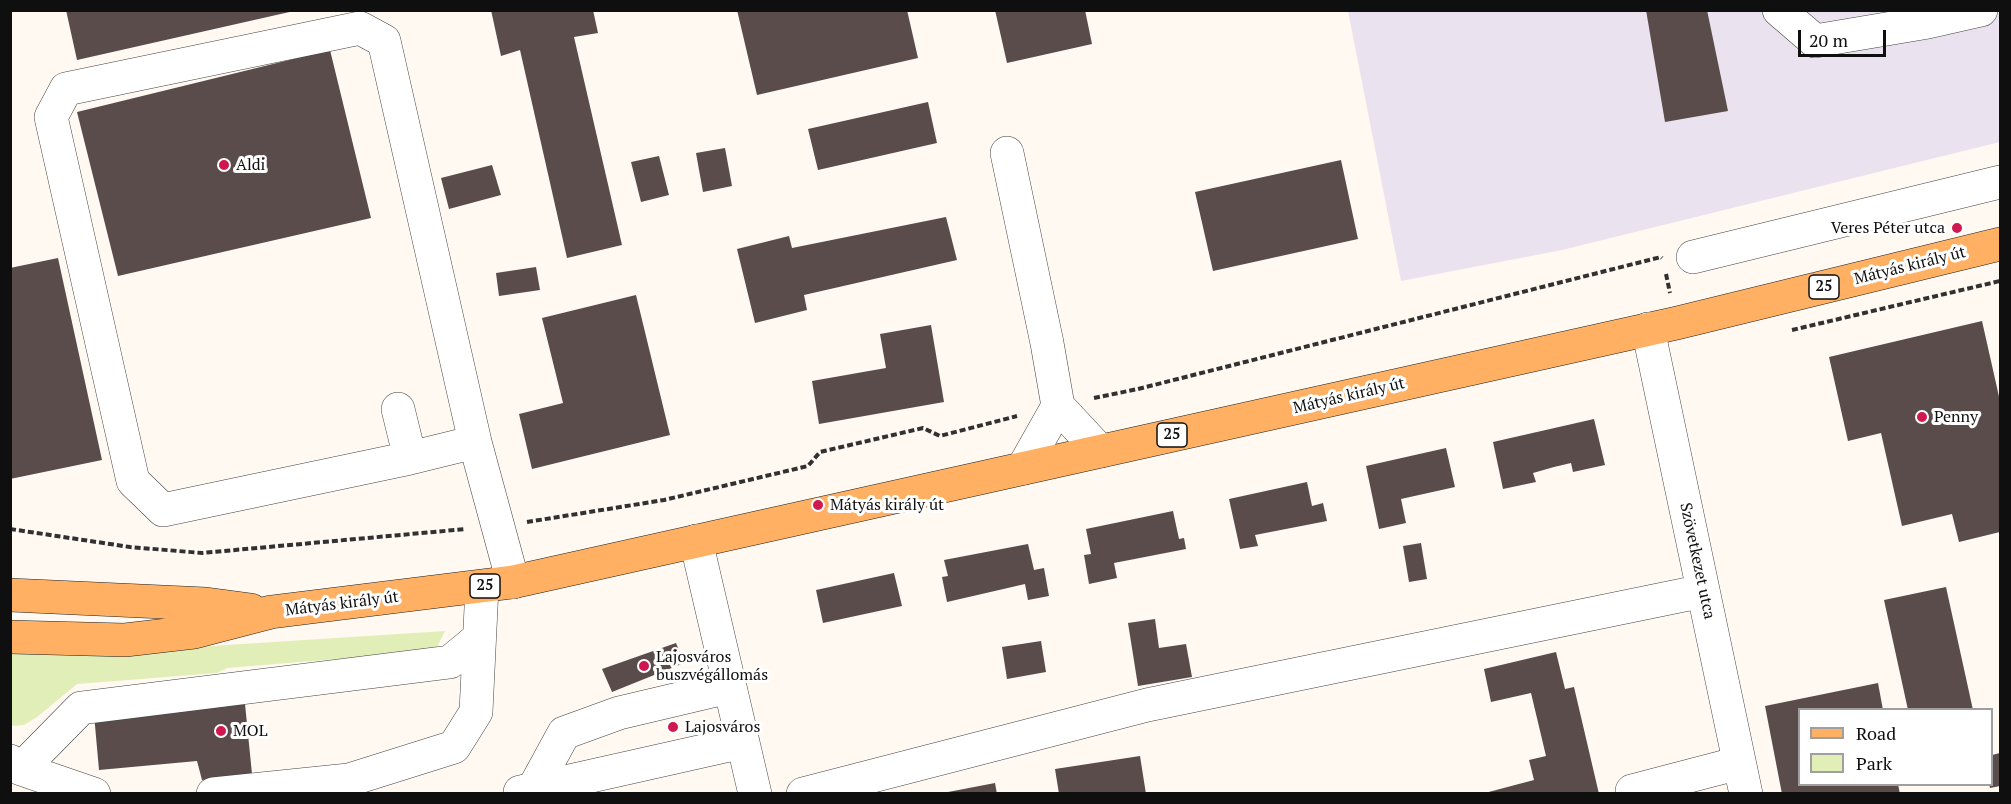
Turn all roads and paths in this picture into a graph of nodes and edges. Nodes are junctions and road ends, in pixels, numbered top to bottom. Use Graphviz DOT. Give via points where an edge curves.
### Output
graph roads {
  1 [pos="1779,10"];
  2 [pos="1981,10"];
  3 [pos="380,26"];
  4 [pos="1008,153"];
  5 [pos="2001,182"];
  6 [pos="2001,244"];
  7 [pos="1693,257"];
  8 [pos="1662,326"];
  9 [pos="1058,406"];
  10 [pos="398,409"];
  11 [pos="475,442"];
  12 [pos="1100,451"];
  13 [pos="410,458"];
  14 [pos="1023,468"];
  15 [pos="499,526"];
  16 [pos="10,529"];
  17 [pos="696,541"];
  18 [pos="498,584"];
  19 [pos="1703,591"];
  20 [pos="10,595"];
  21 [pos="271,612"];
  22 [pos="10,637"];
  23 [pos="479,638"];
  24 [pos="729,687"];
  25 [pos="743,742"];
  26 [pos="16,765"];
  27 [pos="1742,778"];
  28 [pos="524,791"];
  29 [pos="94,794"];
  30 [pos="213,794"];
  31 [pos="756,794"];
  32 [pos="803,794"];
  33 [pos="1633,794"];
  1 -- 2 [label="street" via="1815,42"];
  3 -- 11 [label="street"];
  3 -- 13 [label="street" via="66,89 51,117 133,481 163,510"];
  4 -- 9 [label="street"];
  5 -- 7 [label="street"];
  6 -- 8 [label="main road, Mátyás király út / 25"];
  8 -- 9 [label="path" via="1661,256"];
  8 -- 12 [label="main road, Mátyás király út / 25"];
  8 -- 19 [label="street, Szövetkezet utca"];
  9 -- 12 [label="street"];
  9 -- 14 [label="street"];
  9 -- 15 [label="path" via="940,436 923,428 820,452 808,466 664,500"];
  10 -- 13 [label="street"];
  11 -- 13 [label="street"];
  11 -- 15 [label="street"];
  12 -- 14 [label="main road, Mátyás király út / 25"];
  14 -- 17 [label="main road, Mátyás király út / 25"];
  15 -- 16 [label="path" via="202,553 130,548"];
  15 -- 18 [label="street"];
  17 -- 18 [label="main road, Mátyás király út / 25"];
  17 -- 24 [label="street"];
  18 -- 21 [label="main road, Mátyás király út / 25"];
  18 -- 23 [label="street"];
  19 -- 27 [label="street, Szövetkezet utca"];
  19 -- 32 [label="street" via="1148,705"];
  20 -- 21 [label="main road, Mátyás király út / 25" via="206,604"];
  21 -- 22 [label="main road, Mátyás király út" via="194,632 125,640"];
  23 -- 26 [label="street" via="450,663 81,708"];
  23 -- 30 [label="street" via="476,712 454,747 349,780"];
  24 -- 25 [label="street"];
  24 -- 28 [label="street" via="619,713 564,733"];
  25 -- 28 [label="street"];
  25 -- 31 [label="street"];
  26 -- 29 [label="street"];
  27 -- 33 [label="street" via="1632,791"];
}
